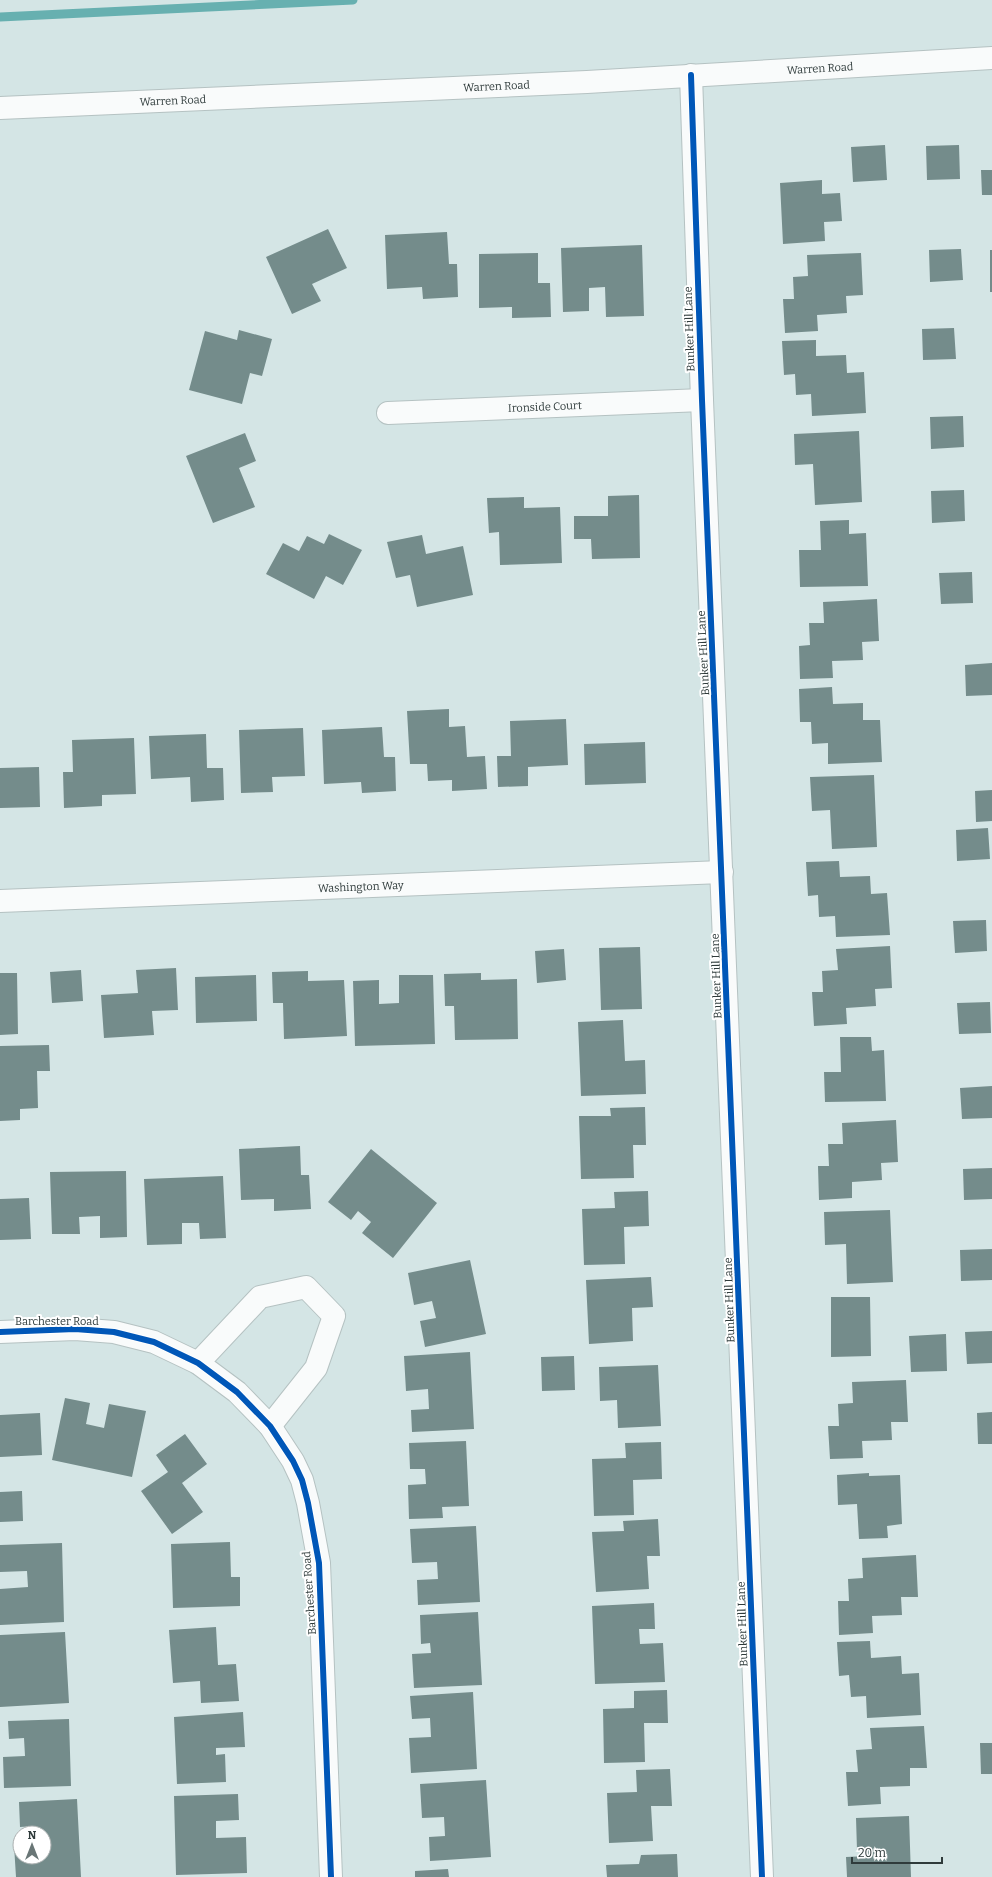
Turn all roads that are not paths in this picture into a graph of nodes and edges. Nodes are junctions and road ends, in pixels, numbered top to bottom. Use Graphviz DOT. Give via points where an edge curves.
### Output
graph roads {
  1 [pos="992,58"];
  2 [pos="691,75"];
  3 [pos="0,108"];
  4 [pos="702,400"];
  5 [pos="388,413"];
  6 [pos="722,872"];
  7 [pos="0,900"];
  8 [pos="0,1332"];
  9 [pos="198,1363"];
  10 [pos="270,1426"];
  11 [pos="331,1877"];
  12 [pos="762,1877"];
  1 -- 2 [label="street, Warren Road"];
  2 -- 3 [label="street, Warren Road"];
  2 -- 4 [label="street, Bunker Hill Lane"];
  4 -- 5 [label="street, Ironside Court"];
  4 -- 6 [label="street, Bunker Hill Lane"];
  6 -- 7 [label="street, Washington Way"];
  6 -- 12 [label="street, Bunker Hill Lane"];
  8 -- 9 [label="street, Barchester Road" via="75,1329 114,1332 154,1342"];
  9 -- 10 [label="street, Barchester Road" via="237,1392"];
  9 -- 10 [label="street" via="260,1297 306,1288 334,1316 316,1368"];
  10 -- 11 [label="street, Barchester Road" via="302,1480 319,1563"];
}
